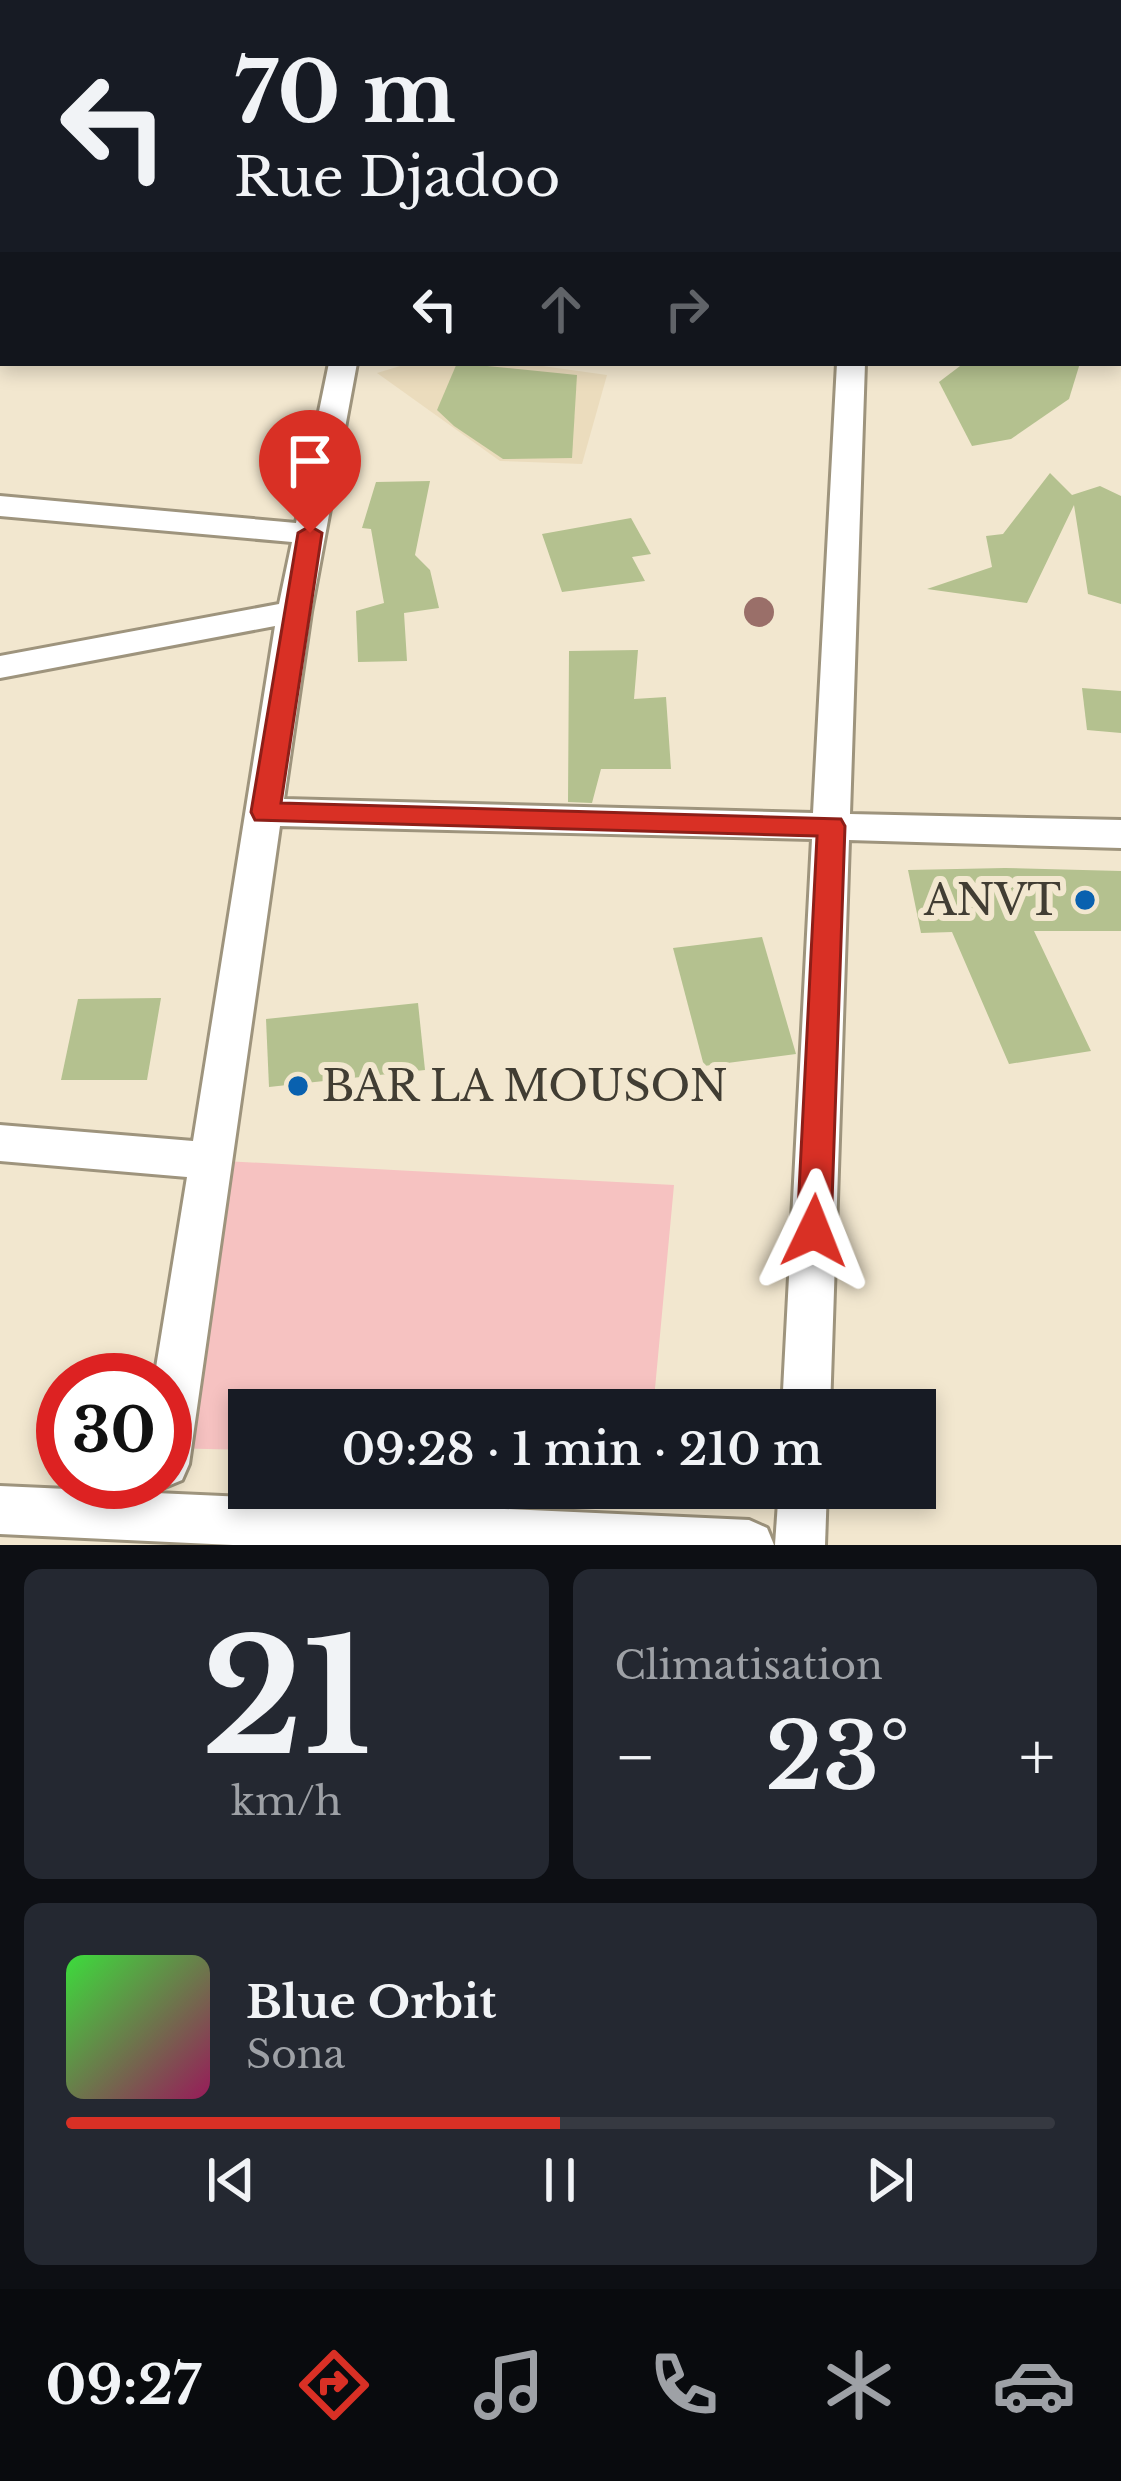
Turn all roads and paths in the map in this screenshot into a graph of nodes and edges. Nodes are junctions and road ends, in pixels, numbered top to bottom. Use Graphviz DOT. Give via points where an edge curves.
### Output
graph roads {
  1 [pos="343,366"];
  2 [pos="850,366"];
  3 [pos="0,506"];
  4 [pos="310,533"];
  5 [pos="294,612"];
  6 [pos="0,668"];
  7 [pos="265,812"];
  8 [pos="831,826"];
  9 [pos="1121,834"];
  10 [pos="0,1143"];
  11 [pos="215,1161"];
  12 [pos="183,1353"];
  13 [pos="807,1389"];
  14 [pos="192,1501"];
  15 [pos="36,1507"];
  16 [pos="802,1509"];
  17 [pos="0,1510"];
  18 [pos="619,1541"];
  19 [pos="749,1545"];
  20 [pos="800,1545"];
  1 -- 4 [label="street"];
  2 -- 8 [label="street"];
  3 -- 4 [label="street"];
  4 -- 5 [label="street"];
  5 -- 6 [label="street"];
  5 -- 7 [label="street"];
  7 -- 8 [label="street"];
  7 -- 11 [label="street"];
  8 -- 9 [label="street"];
  8 -- 13 [label="street"];
  10 -- 11 [label="street"];
  11 -- 12 [label="street"];
  14 -- 18 [label="street"];
  15 -- 17 [label="street"];
  16 -- 20 [label="street"];
  18 -- 19 [label="street"];
}
